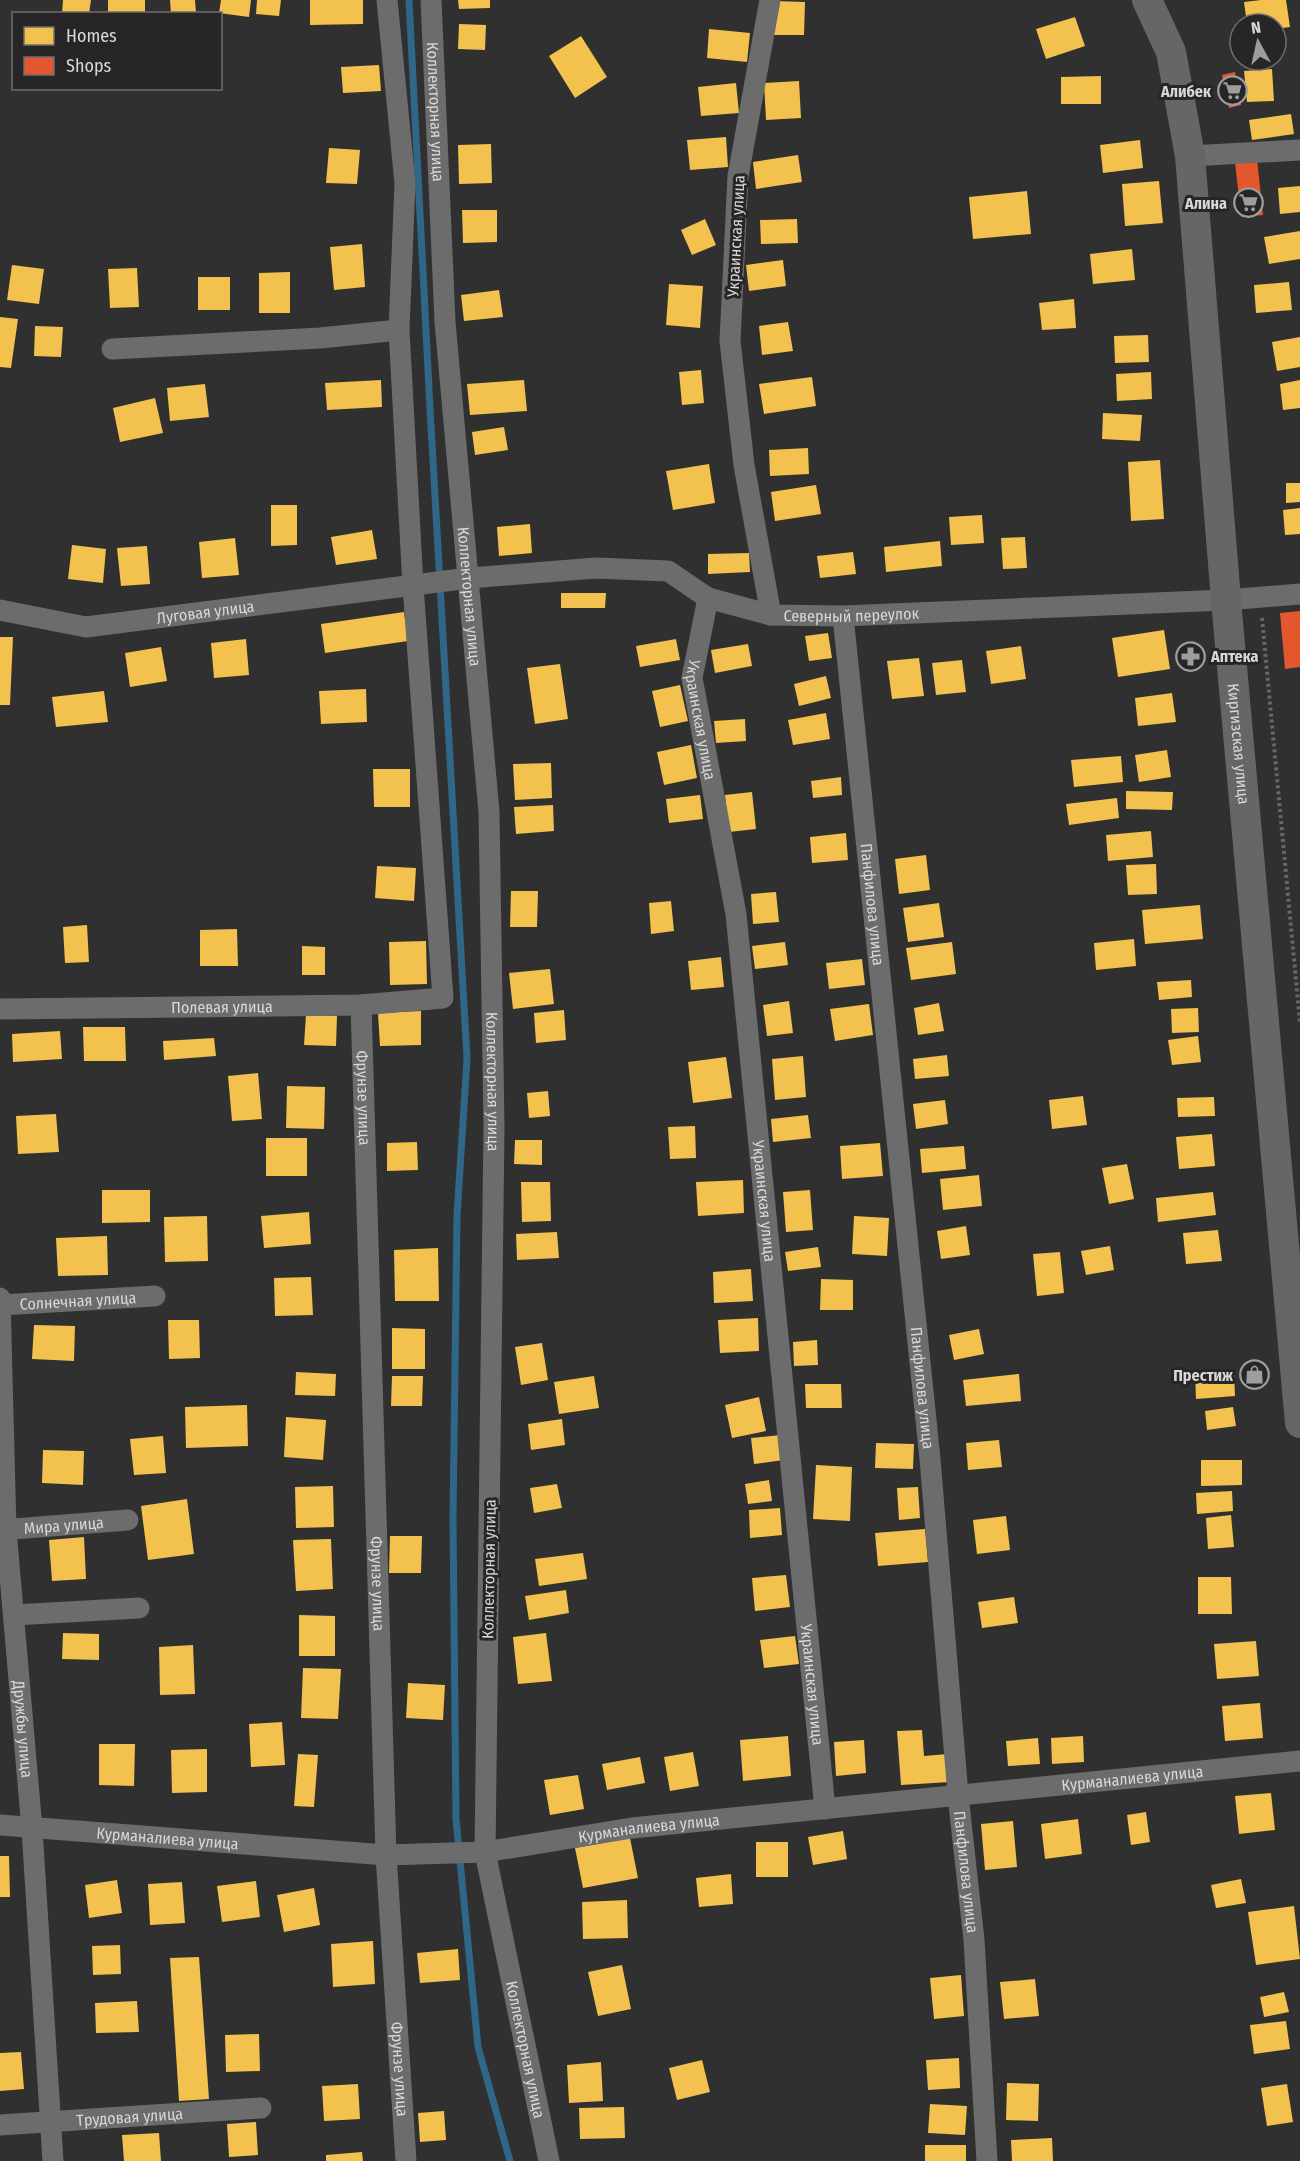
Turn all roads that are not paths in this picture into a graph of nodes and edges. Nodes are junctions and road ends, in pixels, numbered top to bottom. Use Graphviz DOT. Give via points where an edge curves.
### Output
graph roads {
  1 [pos="387,0"];
  2 [pos="431,0"];
  3 [pos="770,0"];
  4 [pos="1147,0"];
  5 [pos="1300,150"];
  6 [pos="1190,156"];
  7 [pos="399,330"];
  8 [pos="112,349"];
  9 [pos="469,578"];
  10 [pos="413,586"];
  11 [pos="1300,594"];
  12 [pos="708,598"];
  13 [pos="1226,600"];
  14 [pos="0,610"];
  15 [pos="771,615"];
  16 [pos="843,616"];
  17 [pos="361,1005"];
  18 [pos="0,1010"];
  19 [pos="155,1296"];
  20 [pos="0,1298"];
  21 [pos="0,1305"];
  22 [pos="1300,1423"];
  23 [pos="128,1520"];
  24 [pos="3,1530"];
  25 [pos="139,1608"];
  26 [pos="14,1615"];
  27 [pos="1300,1761"];
  28 [pos="958,1795"];
  29 [pos="825,1809"];
  30 [pos="0,1825"];
  31 [pos="32,1829"];
  32 [pos="485,1852"];
  33 [pos="386,1855"];
  34 [pos="261,2108"];
  35 [pos="50,2121"];
  36 [pos="0,2125"];
  37 [pos="53,2161"];
  38 [pos="405,2161"];
  39 [pos="549,2161"];
  40 [pos="987,2161"];
  1 -- 7 [label="street" via="405,183"];
  2 -- 9 [label="street, Коллекторная улица" via="445,322"];
  3 -- 15 [label="street, Украинская улица" via="738,176 730,341 744,465"];
  4 -- 6 [label="main road, Киргизская улица" via="1171,52"];
  5 -- 6 [label="street"];
  6 -- 13 [label="main road, Киргизская улица"];
  7 -- 8 [label="street"];
  7 -- 10 [label="street"];
  9 -- 10 [label="street, Северный переулок"];
  9 -- 12 [label="street, Северный переулок" via="596,568 668,572"];
  9 -- 32 [label="street, Коллекторная улица" via="489,812 494,1127"];
  10 -- 14 [label="street, Луговая улица" via="86,627"];
  10 -- 17 [label="street, Полевая улица" via="443,998"];
  11 -- 13 [label="street, Северный переулок"];
  12 -- 15 [label="street, Северный переулок"];
  12 -- 29 [label="street, Украинская улица" via="692,678 736,914"];
  13 -- 16 [label="street, Северный переулок"];
  13 -- 22 [label="main road, Киргизская улица"];
  15 -- 16 [label="street, Северный переулок"];
  16 -- 28 [label="street, Панфилова улица" via="930,1459"];
  17 -- 18 [label="street, Полевая улица"];
  17 -- 33 [label="street, Фрунзе улица"];
  19 -- 21 [label="street, Солнечная улица"];
  20 -- 21 [label="street, Дружбы улица"];
  21 -- 24 [label="street, Дружбы улица"];
  23 -- 24 [label="street, Мира улица"];
  24 -- 26 [label="street, Дружбы улица"];
  25 -- 26 [label="street"];
  26 -- 31 [label="street, Дружбы улица"];
  27 -- 28 [label="street, Курманалиева улица"];
  28 -- 29 [label="street, Курманалиева улица"];
  28 -- 40 [label="street, Панфилова улица" via="974,1940"];
  29 -- 32 [label="street, Курманалиева улица" via="632,1828"];
  30 -- 31 [label="street, Курманалиева улица"];
  31 -- 33 [label="street, Курманалиева улица"];
  31 -- 35 [label="street, Дружбы улица"];
  32 -- 33 [label="street, Курманалиева улица"];
  32 -- 39 [label="street, Коллекторная улица"];
  33 -- 38 [label="street, Фрунзе улица"];
  34 -- 35 [label="street, Трудовая улица"];
  35 -- 36 [label="street, Трудовая улица"];
  35 -- 37 [label="street, Дружбы улица"];
}
